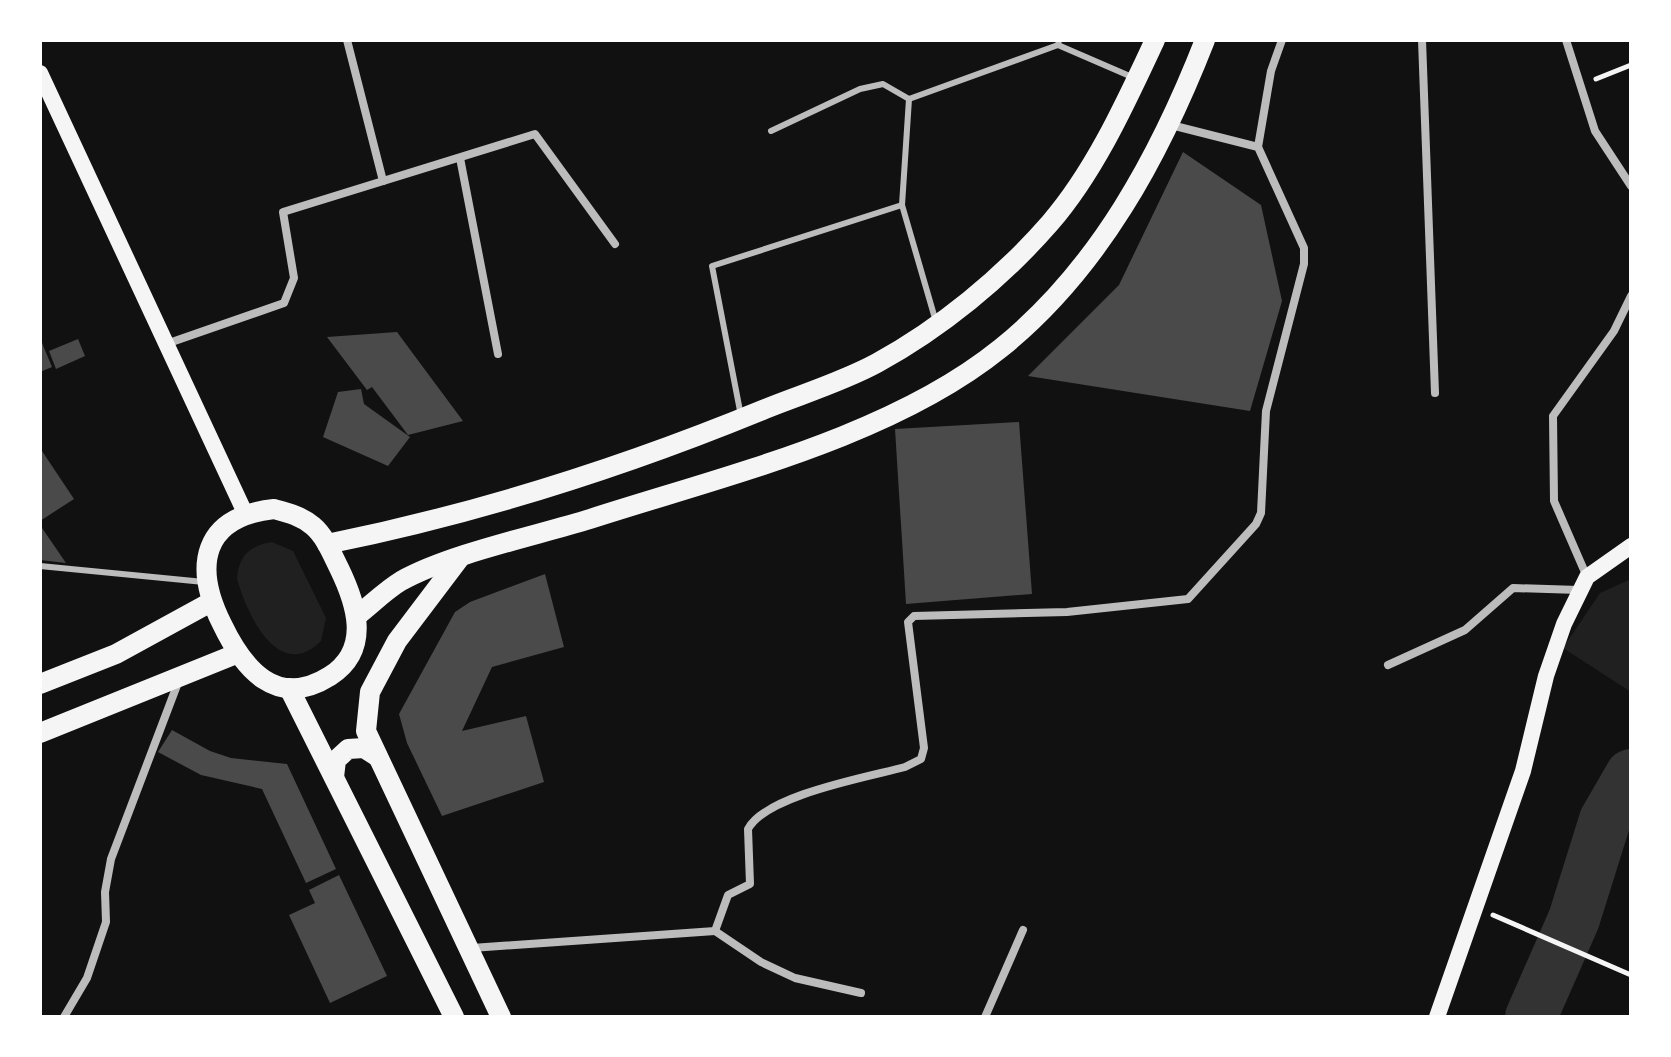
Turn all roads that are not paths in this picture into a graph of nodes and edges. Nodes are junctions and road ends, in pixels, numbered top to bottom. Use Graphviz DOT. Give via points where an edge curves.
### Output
graph roads {
  1 [pos="347,40"];
  2 [pos="1155,40"];
  3 [pos="1205,40"];
  4 [pos="1282,40"];
  5 [pos="1422,40"];
  6 [pos="1566,40"];
  7 [pos="1059,42"];
  8 [pos="40,73"];
  9 [pos="1137,79"];
  10 [pos="909,99"];
  11 [pos="1170,125"];
  12 [pos="771,131"];
  13 [pos="1258,147"];
  14 [pos="460,158"];
  15 [pos="383,181"];
  16 [pos="1631,186"];
  17 [pos="902,205"];
  18 [pos="615,244"];
  19 [pos="1631,296"];
  20 [pos="937,325"];
  21 [pos="166,344"];
  22 [pos="498,354"];
  23 [pos="1435,393"];
  24 [pos="741,419"];
  25 [pos="246,515"];
  26 [pos="327,544"];
  27 [pos="1631,546"];
  28 [pos="459,559"];
  29 [pos="40,566"];
  30 [pos="1583,584"];
  31 [pos="208,592"];
  32 [pos="358,615"];
  33 [pos="236,654"];
  34 [pos="1388,665"];
  35 [pos="179,679"];
  36 [pos="40,684"];
  37 [pos="289,688"];
  38 [pos="40,733"];
  39 [pos="378,757"];
  40 [pos="334,777"];
  41 [pos="1023,930"];
  42 [pos="715,931"];
  43 [pos="467,948"];
  44 [pos="861,993"];
  45 [pos="64,1017"];
  46 [pos="454,1017"];
  47 [pos="501,1017"];
  48 [pos="985,1017"];
  49 [pos="1437,1017"];
  1 -- 15 [label="street"];
  2 -- 9 [label="main road"];
  3 -- 11 [label="main road"];
  4 -- 13 [label="street"];
  5 -- 23 [label="street"];
  6 -- 16 [label="street" via="1595,131"];
  7 -- 9 [label="lane"];
  7 -- 10 [label="lane"];
  8 -- 21 [label="main road"];
  9 -- 20 [label="main road" via="1092,163 1051,221 1007,267"];
  10 -- 12 [label="lane" via="883,84 860,89"];
  10 -- 17 [label="lane"];
  11 -- 13 [label="street"];
  11 -- 28 [label="main road" via="1088,260 999,350 936,390 812,448"];
  13 -- 42 [label="street" via="1304,248 1304,264 1266,411 1263,499 1256,524 1188,599 1067,612 914,616 908,622 924,748 921,759 791,797 751,822 750,884 728,895"];
  14 -- 15 [label="street"];
  14 -- 18 [label="street" via="535,134"];
  14 -- 22 [label="street"];
  15 -- 21 [label="street" via="283,212 294,278 284,303"];
  17 -- 20 [label="lane"];
  17 -- 24 [label="lane" via="712,266"];
  19 -- 30 [label="street" via="1614,331 1553,416 1554,501"];
  20 -- 24 [label="main road" via="876,364"];
  21 -- 25 [label="main road"];
  24 -- 26 [label="main road" via="423,524"];
  25 -- 26 [label="main road" via="274,509 296,515 315,527"];
  25 -- 31 [label="main road" via="215,539 206,560"];
  26 -- 32 [label="main road"];
  27 -- 30 [label="main road"];
  28 -- 32 [label="main road" via="401,582"];
  28 -- 39 [label="main road" via="397,641 370,692 366,731"];
  29 -- 31 [label="lane"];
  30 -- 34 [label="street" via="1513,588 1465,630"];
  30 -- 49 [label="main road" via="1546,676 1523,771"];
  31 -- 33 [label="main road"];
  31 -- 36 [label="main road" via="116,654"];
  32 -- 37 [label="main road" via="357,638 348,659 312,685"];
  33 -- 35 [label="main road"];
  33 -- 37 [label="main road" via="248,670"];
  35 -- 38 [label="main road"];
  35 -- 45 [label="street" via="111,859 106,922 87,978"];
  37 -- 40 [label="main road"];
  39 -- 40 [label="main road" via="364,748 348,749 336,760"];
  39 -- 43 [label="main road"];
  40 -- 46 [label="main road"];
  41 -- 48 [label="street"];
  42 -- 43 [label="street"];
  42 -- 44 [label="street" via="795,978"];
  43 -- 47 [label="main road"];
}
